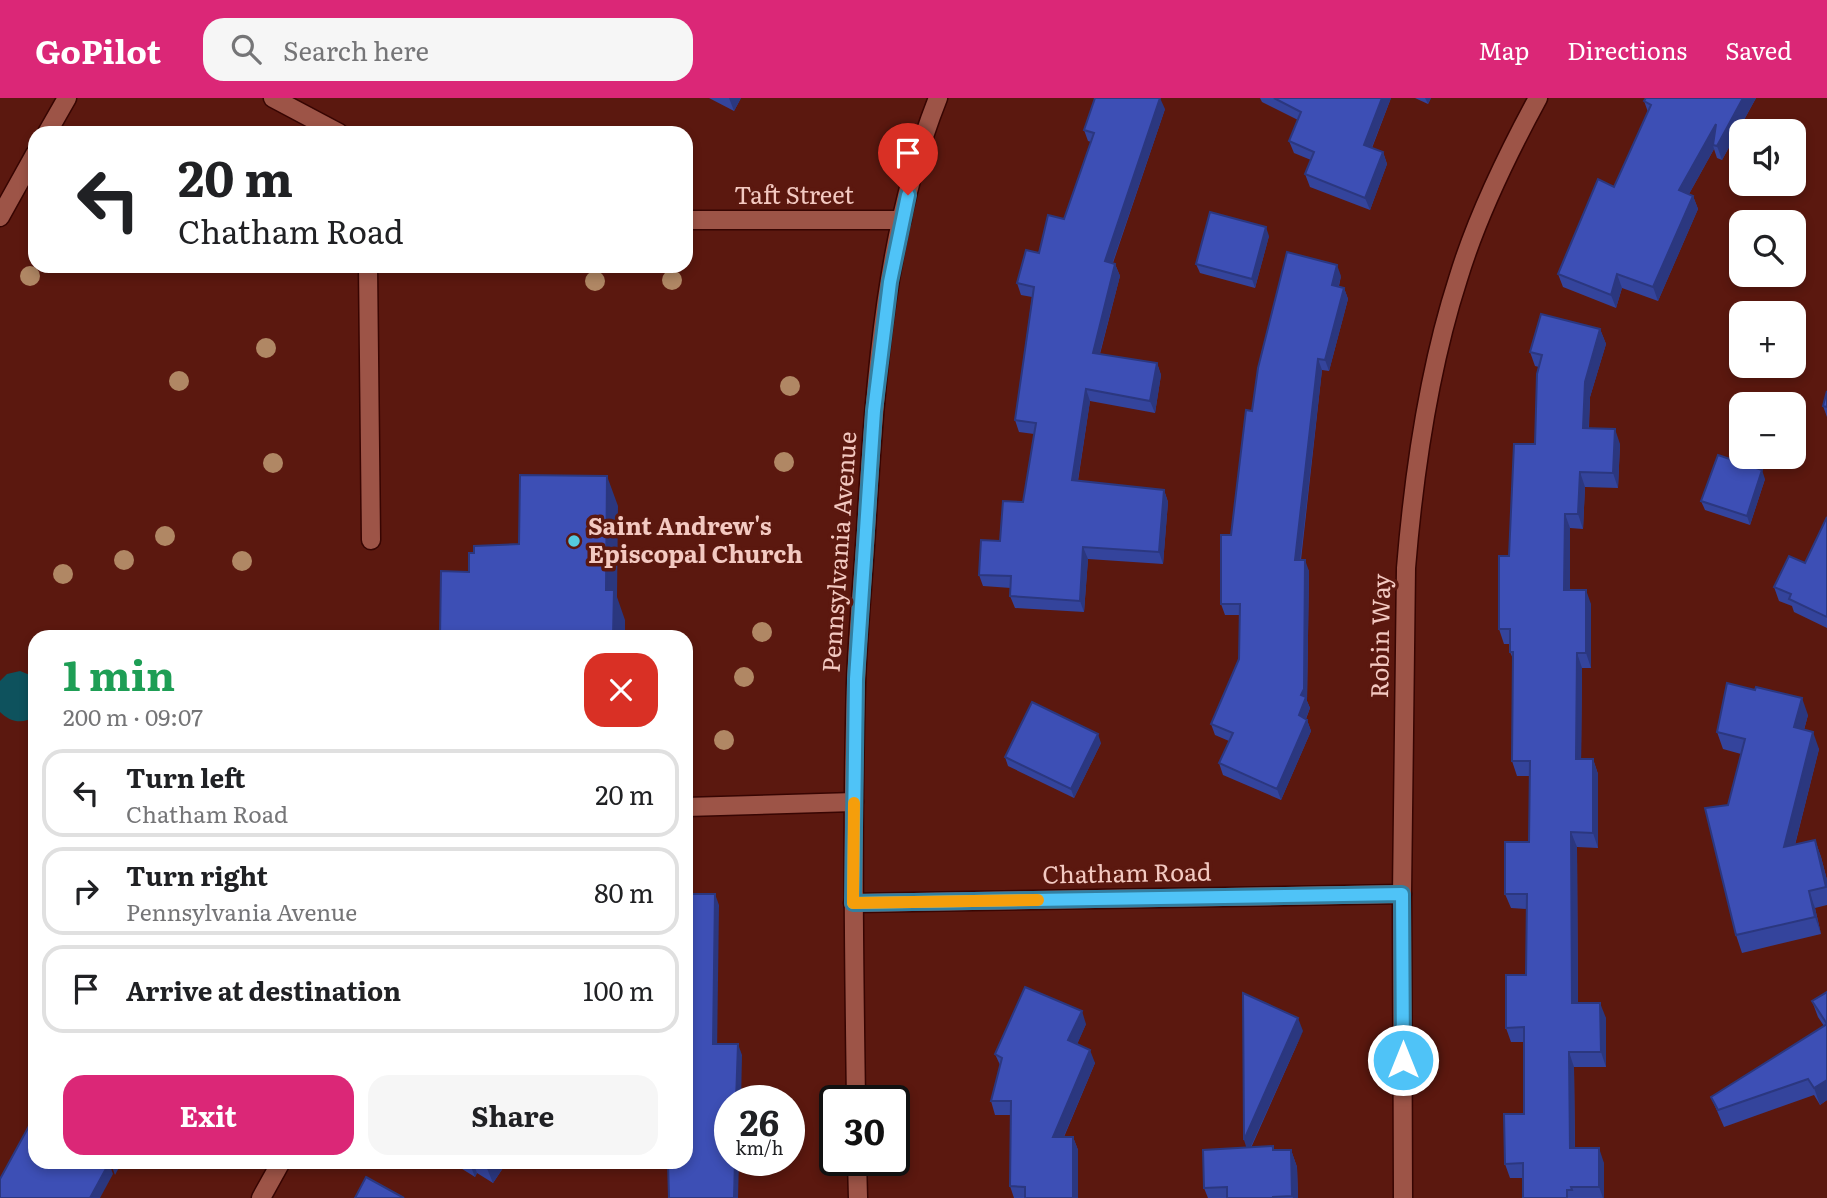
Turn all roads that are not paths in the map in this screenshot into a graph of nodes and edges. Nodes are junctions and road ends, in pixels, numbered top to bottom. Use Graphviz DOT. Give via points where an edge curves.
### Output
graph roads {
  1 [pos="66,98"];
  2 [pos="273,98"];
  3 [pos="938,98"];
  4 [pos="1538,98"];
  5 [pos="51,126"];
  6 [pos="326,126"];
  7 [pos="28,167"];
  8 [pos="0,217"];
  9 [pos="693,219"];
  10 [pos="902,220"];
  11 [pos="368,273"];
  12 [pos="371,540"];
  13 [pos="854,802"];
  14 [pos="693,807"];
  15 [pos="1402,894"];
  16 [pos="853,903"];
  17 [pos="856,1085"];
  18 [pos="277,1169"];
  19 [pos="857,1176"];
  20 [pos="261,1198"];
  21 [pos="858,1198"];
  22 [pos="1403,1198"];
  1 -- 5 [label="street"];
  2 -- 6 [label="street"];
  3 -- 10 [label="street, Pennsylvania Avenue"];
  4 -- 15 [label="street, Robin Way" via="1484,209 1458,277 1418,459 1406,568"];
  7 -- 8 [label="street"];
  9 -- 10 [label="street, Taft Street"];
  10 -- 13 [label="street, Pennsylvania Avenue" via="874,411 856,679"];
  11 -- 12 [label="street"];
  13 -- 14 [label="street"];
  13 -- 16 [label="street, Pennsylvania Avenue"];
  15 -- 16 [label="street, Chatham Road"];
  15 -- 22 [label="street, Robin Way"];
  16 -- 17 [label="street, Pennsylvania Avenue"];
  18 -- 20 [label="street"];
  19 -- 21 [label="street"];
}
